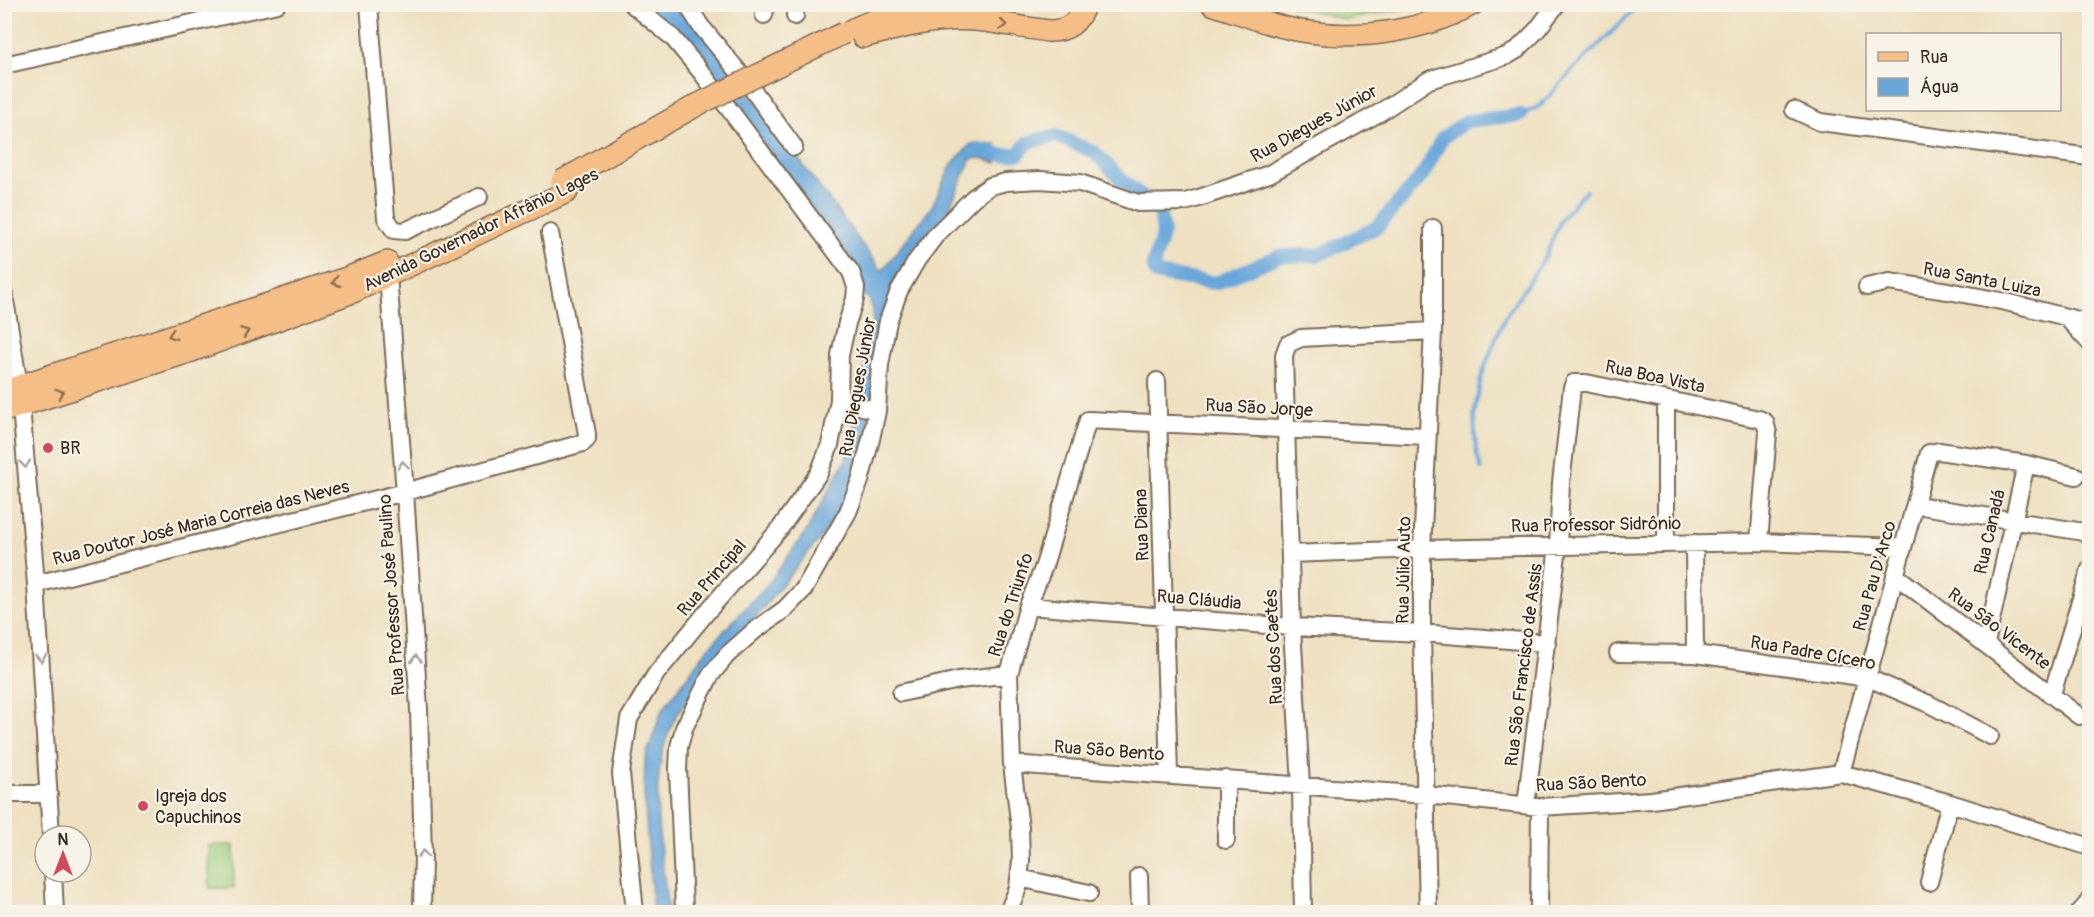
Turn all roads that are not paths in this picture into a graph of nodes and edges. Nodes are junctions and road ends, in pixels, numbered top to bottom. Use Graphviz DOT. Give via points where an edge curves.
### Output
graph roads {
  1 [pos="277,4"];
  2 [pos="369,4"];
  3 [pos="632,4"];
  4 [pos="687,4"];
  5 [pos="913,4"];
  6 [pos="939,4"];
  7 [pos="1085,4"];
  8 [pos="1212,4"];
  9 [pos="1255,4"];
  10 [pos="1452,4"];
  11 [pos="1473,4"];
  12 [pos="1557,4"];
  13 [pos="852,38"];
  14 [pos="4,65"];
  15 [pos="1794,110"];
  16 [pos="794,147"];
  17 [pos="2090,157"];
  18 [pos="564,187"];
  19 [pos="479,197"];
  20 [pos="1433,228"];
  21 [pos="550,233"];
  22 [pos="388,276"];
  23 [pos="1867,287"];
  24 [pos="4,294"];
  25 [pos="2067,318"];
  26 [pos="2090,323"];
  27 [pos="1433,331"];
  28 [pos="2090,343"];
  29 [pos="1157,381"];
  30 [pos="12,398"];
  31 [pos="1666,400"];
  32 [pos="846,402"];
  33 [pos="875,411"];
  34 [pos="1089,420"];
  35 [pos="1158,422"];
  36 [pos="1567,422"];
  37 [pos="1288,429"];
  38 [pos="1428,436"];
  39 [pos="2026,464"];
  40 [pos="2076,476"];
  41 [pos="405,492"];
  42 [pos="1916,505"];
  43 [pos="2013,519"];
  44 [pos="2090,533"];
  45 [pos="1759,542"];
  46 [pos="1666,543"];
  47 [pos="1694,543"];
  48 [pos="1558,546"];
  49 [pos="1903,547"];
  50 [pos="1422,549"];
  51 [pos="1290,554"];
  52 [pos="2090,569"];
  53 [pos="1895,575"];
  54 [pos="36,585"];
  55 [pos="1028,606"];
  56 [pos="1164,616"];
  57 [pos="1292,627"];
  58 [pos="1422,633"];
  59 [pos="1547,643"];
  60 [pos="1986,643"];
  61 [pos="1618,652"];
  62 [pos="1695,654"];
  63 [pos="1009,674"];
  64 [pos="1868,678"];
  65 [pos="901,693"];
  66 [pos="2052,694"];
  67 [pos="2079,716"];
  68 [pos="1990,736"];
  69 [pos="1012,764"];
  70 [pos="1841,773"];
  71 [pos="1168,774"];
  72 [pos="1226,779"];
  73 [pos="1301,786"];
  74 [pos="4,794"];
  75 [pos="49,794"];
  76 [pos="1427,795"];
  77 [pos="1950,803"];
  78 [pos="1533,806"];
  79 [pos="50,824"];
  80 [pos="1226,840"];
  81 [pos="2090,847"];
  82 [pos="1139,876"];
  83 [pos="1019,878"];
  84 [pos="1929,882"];
  85 [pos="54,884"];
  86 [pos="1089,893"];
  87 [pos="2090,901"];
  88 [pos="684,908"];
  89 [pos="55,912"];
  90 [pos="422,912"];
  91 [pos="635,912"];
  92 [pos="1008,912"];
  93 [pos="1140,912"];
  94 [pos="1303,912"];
  95 [pos="1428,912"];
  96 [pos="1539,912"];
  97 [pos="2080,912"];
  1 -- 14 [label="street"];
  2 -- 19 [label="street" via="388,224 394,230 405,231"];
  3 -- 32 [label="street, Rua Principal" via="672,37 702,73 851,273 855,299 840,355"];
  4 -- 16 [label="street"];
  5 -- 13 [label="main road, Avenida Governador Afrânio Lages"];
  6 -- 13 [label="main road, Avenida Governador Afrânio Lages"];
  13 -- 7 [label="main road, one-way" via="903,27 972,20 1060,31 1076,22"];
  8 -- 11 [label="main road" via="1298,30 1339,35 1402,29 1437,20"];
  9 -- 10 [label="main road" via="1298,18 1359,23 1389,21"];
  12 -- 33 [label="street, Rua Diegues Júnior" via="1529,38 1507,56 1429,80 1379,113 1269,174 1185,202 1138,203 1080,183 1040,180 990,186 936,235 899,291 888,321"];
  13 -- 18 [label="main road, Avenida Governador Afrânio Lages, bridge" via="697,105"];
  15 -- 17 [label="street" via="1820,122"];
  18 -- 22 [label="main road, Avenida Governador Afrânio Lages"];
  18 -- 30 [label="main road, Avenida Governador Afrânio Lages, one-way" via="347,278 53,375 21,399"];
  20 -- 27 [label="street, Rua Júlio Auto"];
  21 -- 41 [label="street, Rua Doutor José Maria Correia das Neves" via="587,439"];
  30 -- 22 [label="main road, Avenida Governador Afrânio Lages, one-way" via="199,349"];
  41 -- 22 [label="street, Rua Professor José Paulino, one-way"];
  23 -- 25 [label="street, Rua Santa Luiza" via="1889,282 1948,291"];
  24 -- 30 [label="street"];
  25 -- 26 [label="street, Rua Santa Luiza"];
  25 -- 28 [label="street"];
  27 -- 37 [label="street, Rua dos Caetés" via="1301,338 1291,342 1286,348"];
  27 -- 38 [label="street, Rua Júlio Auto"];
  29 -- 35 [label="street, Rua Diana"];
  30 -- 54 [label="street, one-way"];
  31 -- 36 [label="street, Rua Boa Vista" via="1574,383"];
  31 -- 45 [label="street, Rua Boa Vista" via="1765,422 1768,433"];
  31 -- 46 [label="street"];
  32 -- 33 [label="street"];
  32 -- 91 [label="street, Rua Principal" via="819,473 779,530 656,674 629,719 621,773"];
  33 -- 88 [label="street, Rua Diegues Júnior" via="860,481 848,512 804,589 727,655 710,676 684,728 678,769"];
  34 -- 35 [label="street, Rua São Jorge"];
  34 -- 55 [label="street, Rua do Triunfo"];
  35 -- 37 [label="street, Rua São Jorge"];
  35 -- 56 [label="street, Rua Diana"];
  36 -- 48 [label="street, Rua São Francisco de Assis"];
  37 -- 38 [label="street, Rua São Jorge"];
  37 -- 51 [label="street, Rua dos Caetés"];
  38 -- 50 [label="street, Rua Júlio Auto"];
  39 -- 40 [label="street"];
  39 -- 42 [label="street, Rua Pau D'Arco" via="1931,452"];
  39 -- 43 [label="street, Rua Canadá"];
  41 -- 54 [label="street, Rua Doutor José Maria Correia das Neves"];
  90 -- 41 [label="street, Rua Professor José Paulino, one-way" via="417,570"];
  42 -- 43 [label="street"];
  42 -- 49 [label="street, Rua Pau D'Arco"];
  43 -- 44 [label="street"];
  43 -- 60 [label="street, Rua Canadá"];
  45 -- 47 [label="street, Rua Professor Sidrônio"];
  45 -- 49 [label="street, Rua Professor Sidrônio"];
  46 -- 47 [label="street, Rua Professor Sidrônio"];
  46 -- 48 [label="street, Rua Professor Sidrônio"];
  47 -- 62 [label="street"];
  48 -- 50 [label="street, Rua Professor Sidrônio"];
  48 -- 59 [label="street, Rua São Francisco de Assis"];
  49 -- 53 [label="street, Rua Pau D'Arco"];
  50 -- 51 [label="street, Rua Professor Sidrônio"];
  50 -- 58 [label="street, Rua Júlio Auto"];
  51 -- 57 [label="street, Rua dos Caetés"];
  52 -- 66 [label="street"];
  53 -- 60 [label="street, Rua São Vicente"];
  53 -- 64 [label="street, Rua Pau D'Arco"];
  54 -- 75 [label="street, one-way"];
  55 -- 56 [label="street, Rua Cláudia"];
  55 -- 63 [label="street, Rua do Triunfo"];
  56 -- 57 [label="street, Rua Cláudia"];
  56 -- 71 [label="street, Rua Diana"];
  57 -- 58 [label="street, Rua Cláudia"];
  57 -- 73 [label="street, Rua dos Caetés"];
  58 -- 59 [label="street, Rua Cláudia"];
  58 -- 76 [label="street, Rua Júlio Auto"];
  59 -- 78 [label="street, Rua São Francisco de Assis"];
  60 -- 66 [label="street, Rua São Vicente"];
  61 -- 62 [label="street, Rua Padre Cícero"];
  62 -- 64 [label="street, Rua Padre Cícero"];
  63 -- 65 [label="street"];
  63 -- 69 [label="street, Rua do Triunfo"];
  64 -- 68 [label="street, Rua Padre Cícero"];
  64 -- 70 [label="street, Rua Pau D'Arco"];
  66 -- 67 [label="street, Rua São Vicente"];
  69 -- 71 [label="street, Rua São Bento"];
  69 -- 83 [label="street, Rua do Triunfo" via="1020,828"];
  70 -- 77 [label="street, Rua São Bento"];
  70 -- 78 [label="street, Rua São Bento" via="1652,800"];
  71 -- 72 [label="street, Rua São Bento"];
  72 -- 73 [label="street, Rua São Bento"];
  72 -- 80 [label="street"];
  73 -- 76 [label="street, Rua São Bento"];
  73 -- 94 [label="street, Rua dos Caetés"];
  74 -- 75 [label="street"];
  75 -- 79 [label="street"];
  76 -- 78 [label="street, Rua São Bento"];
  76 -- 95 [label="street, Rua Júlio Auto"];
  77 -- 81 [label="street, Rua São Bento"];
  77 -- 84 [label="street"];
  78 -- 96 [label="street, Rua São Francisco de Assis"];
  82 -- 93 [label="street"];
  83 -- 86 [label="street"];
  83 -- 92 [label="street, Rua do Triunfo"];
  85 -- 89 [label="street"];
  87 -- 97 [label="street"];
}
